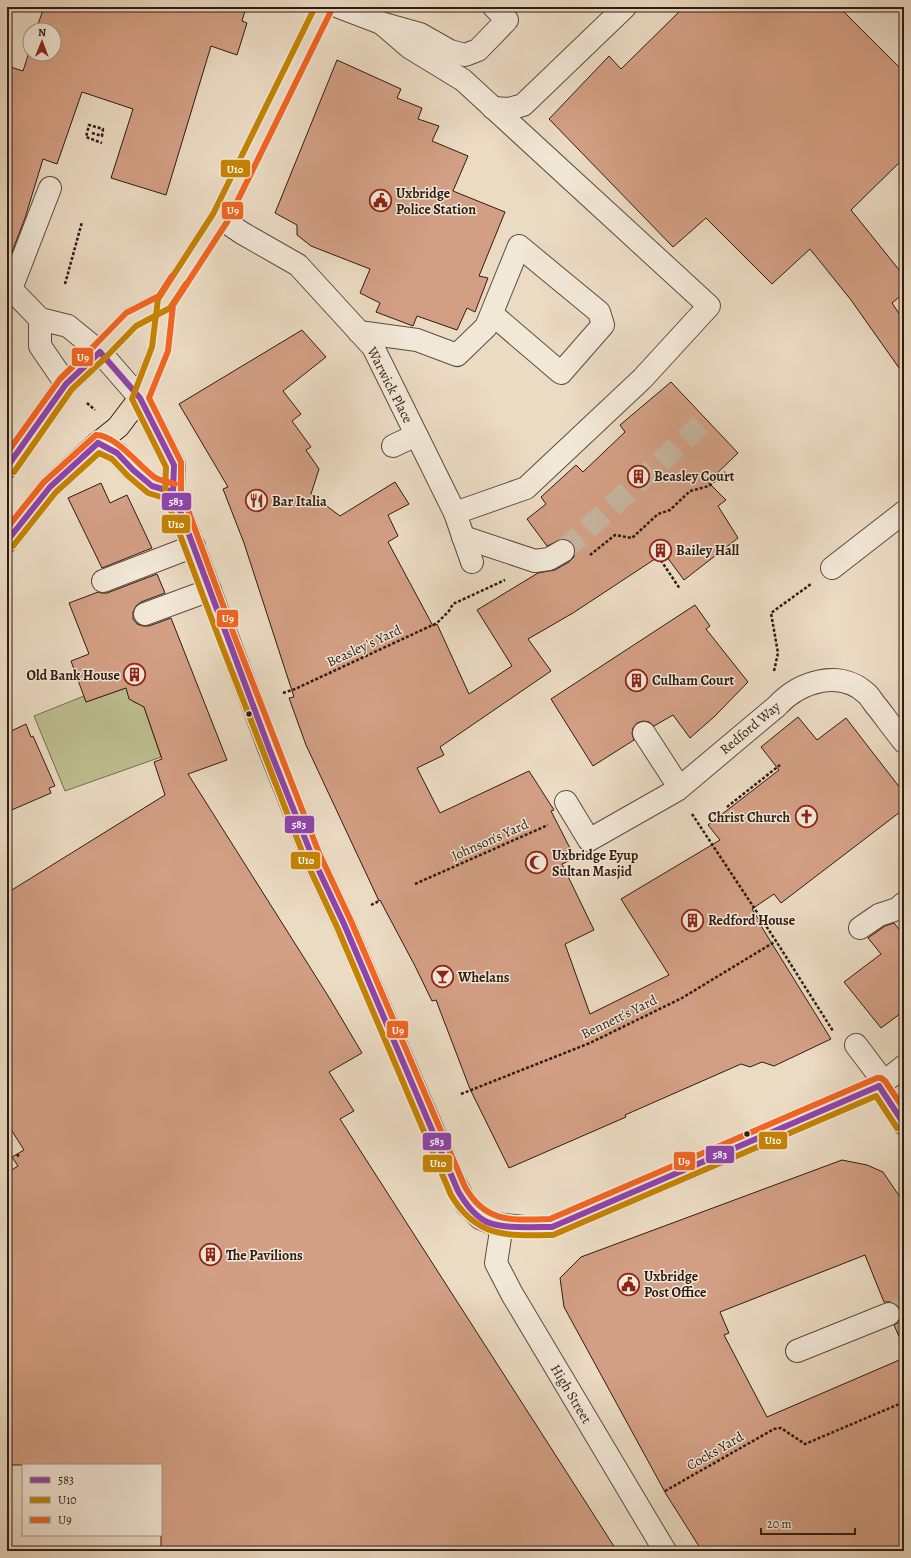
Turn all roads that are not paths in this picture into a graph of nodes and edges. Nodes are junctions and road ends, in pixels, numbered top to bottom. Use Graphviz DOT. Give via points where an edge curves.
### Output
graph roads {
  1 [pos="324,7"];
  2 [pos="339,7"];
  3 [pos="494,7"];
  4 [pos="625,7"];
  5 [pos="381,24"];
  6 [pos="493,108"];
  7 [pos="50,188"];
  8 [pos="220,218"];
  9 [pos="9,287"];
  10 [pos="165,302"];
  11 [pos="492,314"];
  12 [pos="40,319"];
  13 [pos="359,332"];
  14 [pos="100,352"];
  15 [pos="66,384"];
  16 [pos="140,398"];
  17 [pos="416,434"];
  18 [pos="98,443"];
  19 [pos="393,446"];
  20 [pos="7,467"];
  21 [pos="173,492"];
  22 [pos="904,512"];
  23 [pos="455,513"];
  24 [pos="463,537"];
  25 [pos="7,541"];
  26 [pos="194,546"];
  27 [pos="563,551"];
  28 [pos="472,562"];
  29 [pos="832,568"];
  30 [pos="103,581"];
  31 [pos="210,590"];
  32 [pos="145,614"];
  33 [pos="644,733"];
  34 [pos="904,742"];
  35 [pos="678,788"];
  36 [pos="570,808"];
  37 [pos="904,903"];
  38 [pos="860,928"];
  39 [pos="846,1041"];
  40 [pos="904,1066"];
  41 [pos="882,1084"];
  42 [pos="904,1124"];
  43 [pos="501,1228"];
  44 [pos="889,1314"];
  45 [pos="797,1351"];
  46 [pos="665,1551"];
  1 -- 8 [label="main road"];
  2 -- 5 [label="street"];
  3 -- 5 [label="street" via="507,20 478,50 465,55 450,51 420,34"];
  4 -- 6 [label="street" via="523,105 509,109"];
  5 -- 6 [label="street" via="463,80"];
  6 -- 23 [label="street" via="709,306 642,379 526,488"];
  7 -- 9 [label="street"];
  8 -- 10 [label="main road"];
  8 -- 13 [label="street, Warwick Place" via="298,265"];
  9 -- 12 [label="street"];
  10 -- 14 [label="main road" via="131,319"];
  10 -- 16 [label="main road" via="160,349"];
  11 -- 11 [label="street" via="560,372 603,325 599,312 519,246"];
  11 -- 13 [label="street" via="486,327 457,356 417,340"];
  12 -- 14 [label="street" via="68,326"];
  12 -- 15 [label="street" via="40,346"];
  13 -- 17 [label="street, Warwick Place" via="373,347"];
  14 -- 15 [label="main road"];
  14 -- 16 [label="street"];
  15 -- 20 [label="main road"];
  16 -- 18 [label="main road" via="118,427"];
  16 -- 21 [label="street" via="174,465"];
  17 -- 19 [label="street"];
  17 -- 23 [label="street, Warwick Place"];
  18 -- 21 [label="street" via="117,454 152,486"];
  18 -- 25 [label="main road" via="50,488"];
  21 -- 26 [label="street"];
  22 -- 29 [label="street"];
  23 -- 24 [label="street, Warwick Place"];
  24 -- 27 [label="street" via="535,560 549,559"];
  24 -- 28 [label="street, Warwick Place"];
  26 -- 30 [label="street"];
  26 -- 31 [label="street"];
  31 -- 32 [label="street"];
  31 -- 43 [label="street" via="312,856 344,924 452,1177 472,1211"];
  33 -- 35 [label="street"];
  34 -- 35 [label="street, Redford Way" via="866,693 840,681 816,681 798,688 786,697"];
  35 -- 36 [label="street, Redford Way" via="589,840"];
  37 -- 38 [label="street"];
  39 -- 41 [label="street"];
  40 -- 41 [label="street"];
  41 -- 42 [label="street"];
  41 -- 43 [label="street" via="552,1227"];
  43 -- 46 [label="street, High Street" via="496,1263"];
  44 -- 45 [label="street"];
}
